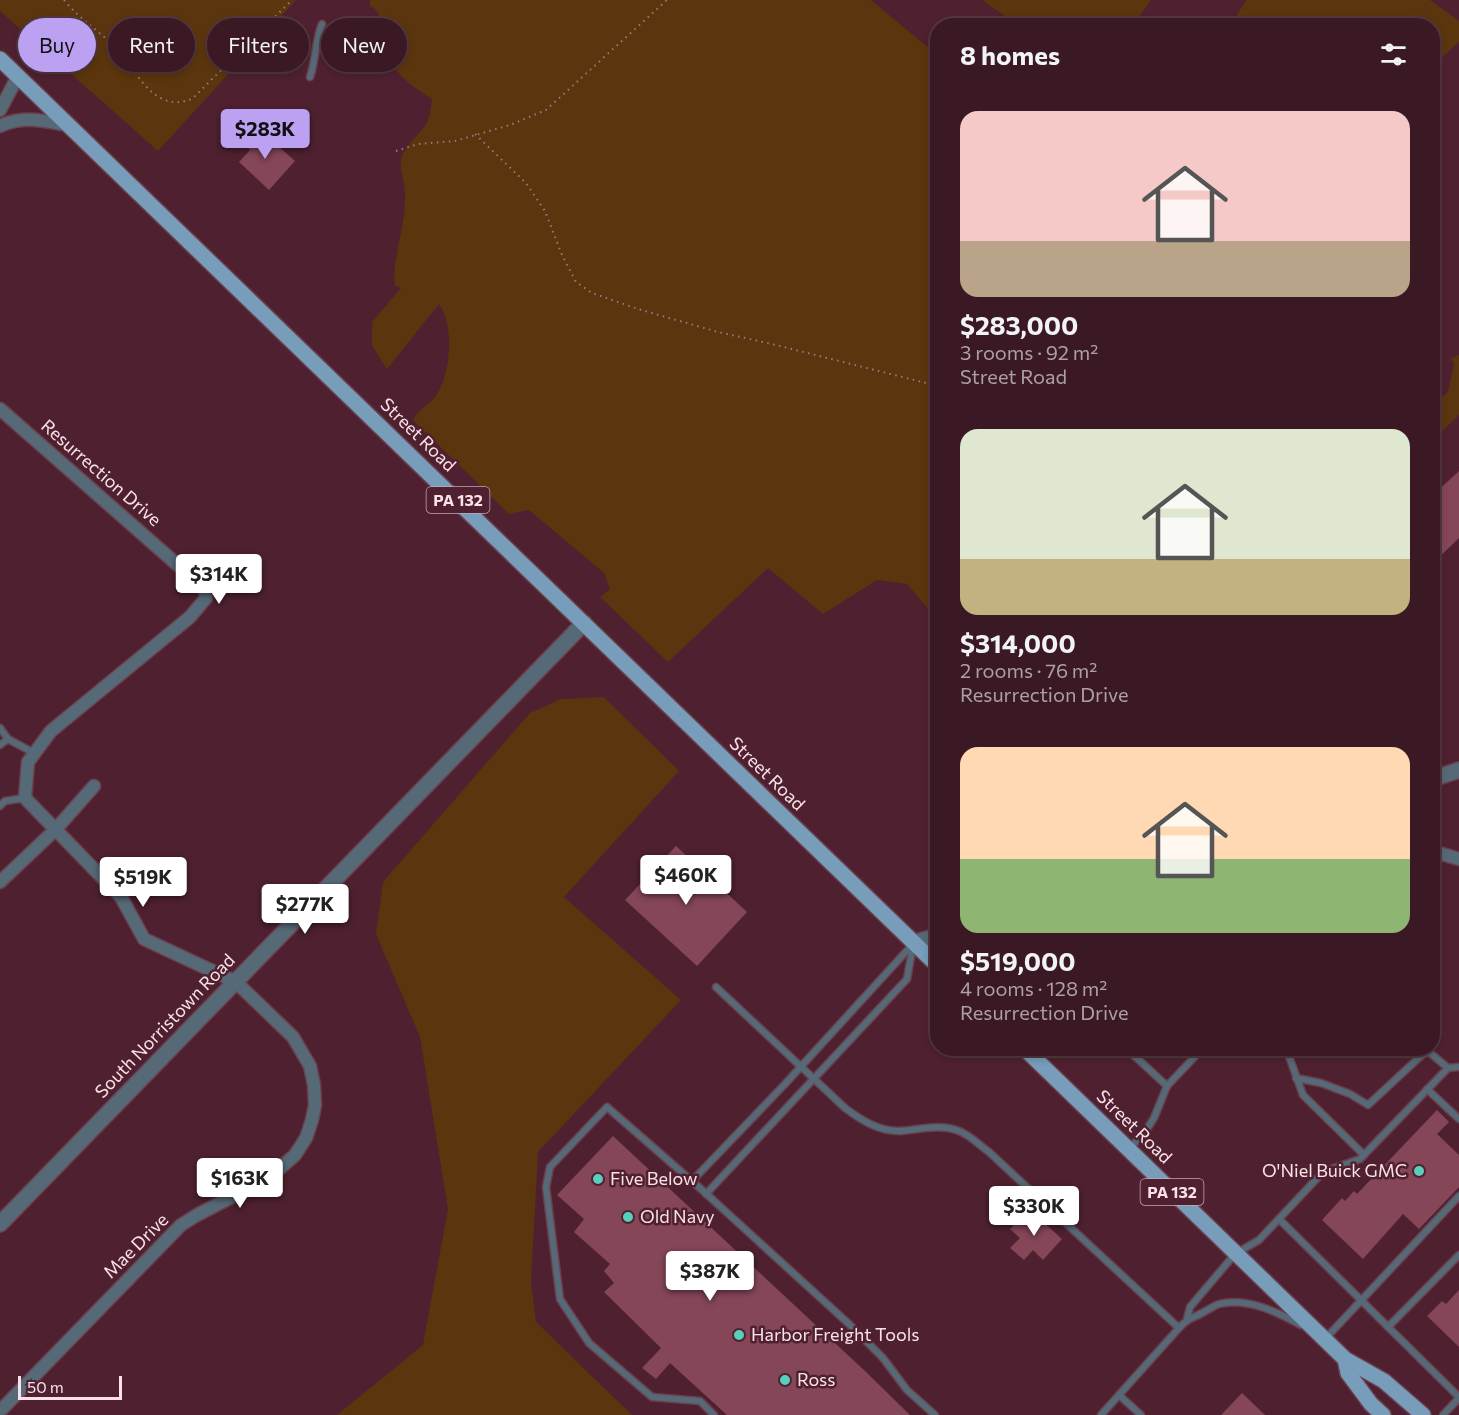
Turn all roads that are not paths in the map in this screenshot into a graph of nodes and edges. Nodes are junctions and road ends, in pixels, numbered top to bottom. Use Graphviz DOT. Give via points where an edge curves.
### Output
graph roads {
  1 [pos="321,27"];
  2 [pos="0,59"];
  3 [pos="18,76"];
  4 [pos="310,77"];
  5 [pos="0,110"];
  6 [pos="0,126"];
  7 [pos="70,126"];
  8 [pos="0,409"];
  9 [pos="584,623"];
  10 [pos="0,728"];
  11 [pos="8,739"];
  12 [pos="0,745"];
  13 [pos="34,753"];
  14 [pos="1459,770"];
  15 [pos="1440,776"];
  16 [pos="94,786"];
  17 [pos="25,798"];
  18 [pos="0,806"];
  19 [pos="56,829"];
  20 [pos="1440,853"];
  21 [pos="1459,859"];
  22 [pos="0,882"];
  23 [pos="930,938"];
  24 [pos="914,943"];
  25 [pos="930,958"];
  26 [pos="236,982"];
  27 [pos="716,987"];
  28 [pos="1032,1056"];
  29 [pos="1195,1056"];
  30 [pos="1289,1056"];
  31 [pos="1421,1056"];
  32 [pos="1434,1056"];
  33 [pos="1136,1057"];
  34 [pos="802,1066"];
  35 [pos="1459,1067"];
  36 [pos="1448,1068"];
  37 [pos="815,1078"];
  38 [pos="1296,1078"];
  39 [pos="1167,1086"];
  40 [pos="1427,1089"];
  41 [pos="1459,1119"];
  42 [pos="1128,1149"];
  43 [pos="1364,1155"];
  44 [pos="692,1181"];
  45 [pos="706,1194"];
  46 [pos="1459,1196"];
  47 [pos="1279,1220"];
  48 [pos="0,1224"];
  49 [pos="1235,1254"];
  50 [pos="1459,1255"];
  51 [pos="1361,1300"];
  52 [pos="1187,1319"];
  53 [pos="1388,1327"];
  54 [pos="1179,1328"];
  55 [pos="1322,1337"];
  56 [pos="1346,1359"];
  57 [pos="1119,1395"];
  58 [pos="1459,1397"];
  59 [pos="4,1410"];
  60 [pos="714,1415"];
  61 [pos="935,1415"];
  62 [pos="1101,1415"];
  63 [pos="1142,1415"];
  64 [pos="1383,1415"];
  65 [pos="1423,1415"];
  66 [pos="1443,1415"];
  1 -- 4 [label="lane"];
  2 -- 3 [label="main road, Street Road / PA 132"];
  3 -- 5 [label="street"];
  3 -- 7 [label="main road, Street Road / PA 132"];
  6 -- 7 [label="street" via="22,119"];
  7 -- 9 [label="main road, Street Road / PA 132"];
  8 -- 13 [label="street, Resurrection Drive" via="205,589 206,598 190,617 51,730"];
  9 -- 24 [label="main road, Street Road / PA 132"];
  9 -- 26 [label="street, South Norristown Road"];
  10 -- 11 [label="lane"];
  11 -- 12 [label="lane"];
  11 -- 13 [label="lane"];
  13 -- 17 [label="street, Resurrection Drive" via="28,762"];
  14 -- 15 [label="street"];
  16 -- 19 [label="street"];
  17 -- 18 [label="lane" via="5,801"];
  17 -- 19 [label="street"];
  19 -- 22 [label="street"];
  19 -- 26 [label="street" via="121,897 144,939"];
  20 -- 21 [label="street"];
  23 -- 24 [label="street"];
  24 -- 25 [label="main road, Street Road / PA 132"];
  24 -- 34 [label="lane"];
  24 -- 37 [label="lane" via="907,979"];
  26 -- 48 [label="street, South Norristown Road"];
  26 -- 59 [label="street, Mae Drive" via="293,1037 310,1065 315,1105 306,1138 295,1155 270,1177 181,1225"];
  27 -- 34 [label="lane"];
  28 -- 42 [label="main road, Street Road / PA 132"];
  29 -- 39 [label="lane"];
  30 -- 38 [label="lane"];
  31 -- 38 [label="lane" via="1368,1106 1350,1094"];
  32 -- 36 [label="lane"];
  33 -- 39 [label="lane"];
  34 -- 37 [label="lane"];
  34 -- 44 [label="lane"];
  35 -- 36 [label="lane"];
  36 -- 40 [label="lane"];
  37 -- 45 [label="lane"];
  37 -- 54 [label="lane" via="845,1108 873,1125 899,1131 942,1127 968,1136"];
  38 -- 43 [label="lane" via="1304,1095"];
  39 -- 42 [label="lane" via="1154,1118"];
  40 -- 41 [label="lane"];
  40 -- 43 [label="lane"];
  42 -- 49 [label="main road, Street Road / PA 132"];
  43 -- 47 [label="lane" via="1323,1172"];
  44 -- 45 [label="lane"];
  44 -- 60 [label="lane" via="607,1107 550,1167 546,1187 560,1299 589,1343 652,1397 700,1401"];
  45 -- 61 [label="lane" via="884,1358 907,1390"];
  46 -- 51 [label="lane"];
  47 -- 49 [label="lane" via="1259,1240"];
  47 -- 51 [label="lane"];
  49 -- 52 [label="lane" via="1190,1307"];
  49 -- 55 [label="main road, Street Road / PA 132"];
  50 -- 53 [label="lane"];
  51 -- 53 [label="lane"];
  51 -- 55 [label="lane"];
  52 -- 54 [label="lane"];
  52 -- 55 [label="lane" via="1220,1304 1247,1303 1274,1311"];
  53 -- 58 [label="lane"];
  54 -- 57 [label="lane"];
  55 -- 56 [label="main road, Street Road / PA 132"];
  56 -- 64 [label="main road, Street Road / PA 132" via="1348,1373"];
  56 -- 65 [label="main road, Street Road / PA 132" via="1383,1381"];
  57 -- 62 [label="lane"];
  57 -- 63 [label="lane"];
  58 -- 66 [label="lane"];
}
